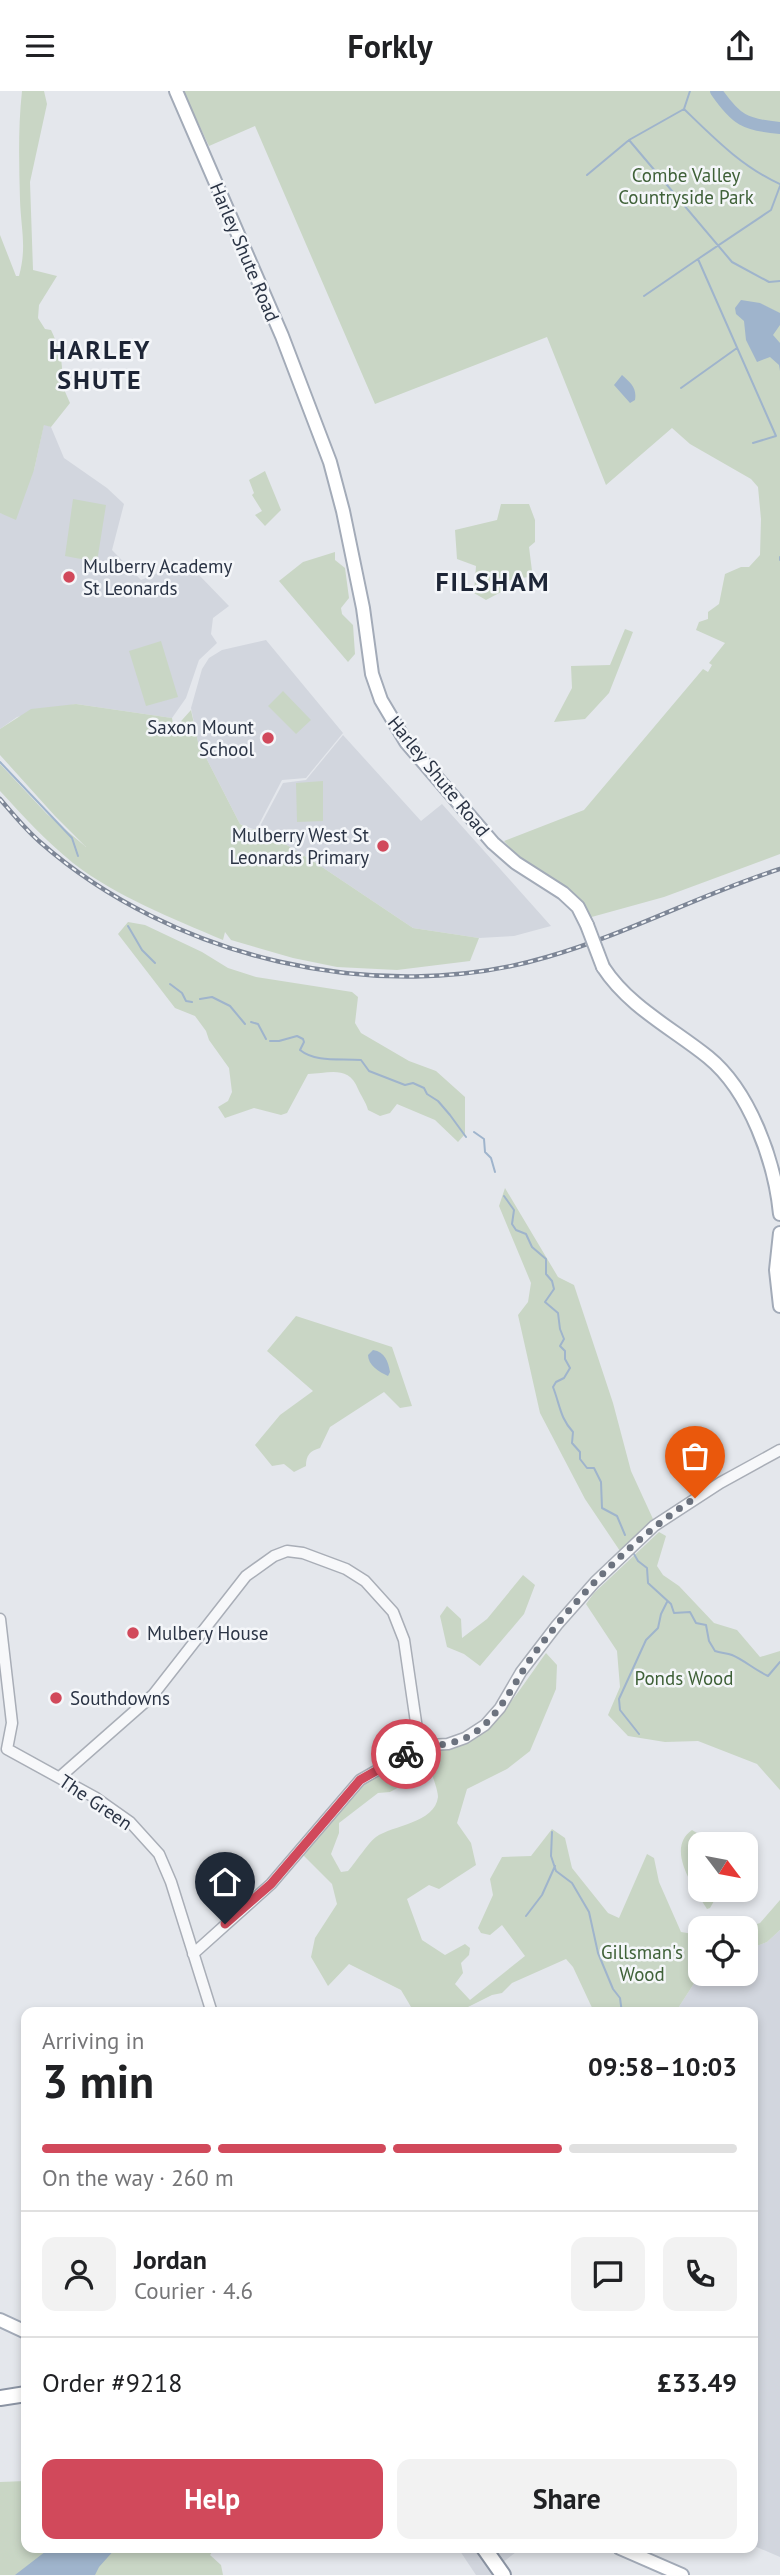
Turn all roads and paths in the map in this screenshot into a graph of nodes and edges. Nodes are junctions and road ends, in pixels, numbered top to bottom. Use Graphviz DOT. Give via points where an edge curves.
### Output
graph roads {
  1 [pos="176,91"];
  2 [pos="780,1214"];
  3 [pos="780,1233"];
  4 [pos="780,1306"];
  5 [pos="780,1450"];
  6 [pos="0,1619"];
  7 [pos="418,1736"];
  8 [pos="429,1745"];
  9 [pos="411,1751"];
  10 [pos="61,1776"];
  11 [pos="192,1954"];
  12 [pos="210,2007"];
  13 [pos="0,2320"];
  14 [pos="21,2330"];
  15 [pos="21,2395"];
  16 [pos="0,2398"];
  17 [pos="488,2553"];
  18 [pos="631,2553"];
  19 [pos="503,2575"];
  20 [pos="682,2575"];
  1 -- 2 [label="main road, Harley Shute Road, bridge" via="282,337 330,462 381,700 406,741 484,832 516,863 578,907 603,967 626,995 709,1058 738,1088 771,1169"];
  3 -- 4 [label="main road" via="776,1270"];
  5 -- 8 [label="street" via="654,1526 557,1625 485,1725 466,1738"];
  6 -- 10 [label="street, The Green" via="12,1723 8,1749"];
  7 -- 8 [label="street"];
  7 -- 9 [label="street"];
  7 -- 10 [label="street" via="400,1625 393,1612 365,1580 346,1569 287,1551 246,1576 153,1695"];
  8 -- 9 [label="street"];
  9 -- 11 [label="street" via="360,1780 271,1884"];
  10 -- 11 [label="street, The Green" via="130,1822 159,1854"];
  11 -- 12 [label="street, The Green"];
  13 -- 14 [label="main road"];
  15 -- 16 [label="highway"];
  17 -- 19 [label="highway"];
  18 -- 20 [label="main road"];
}
